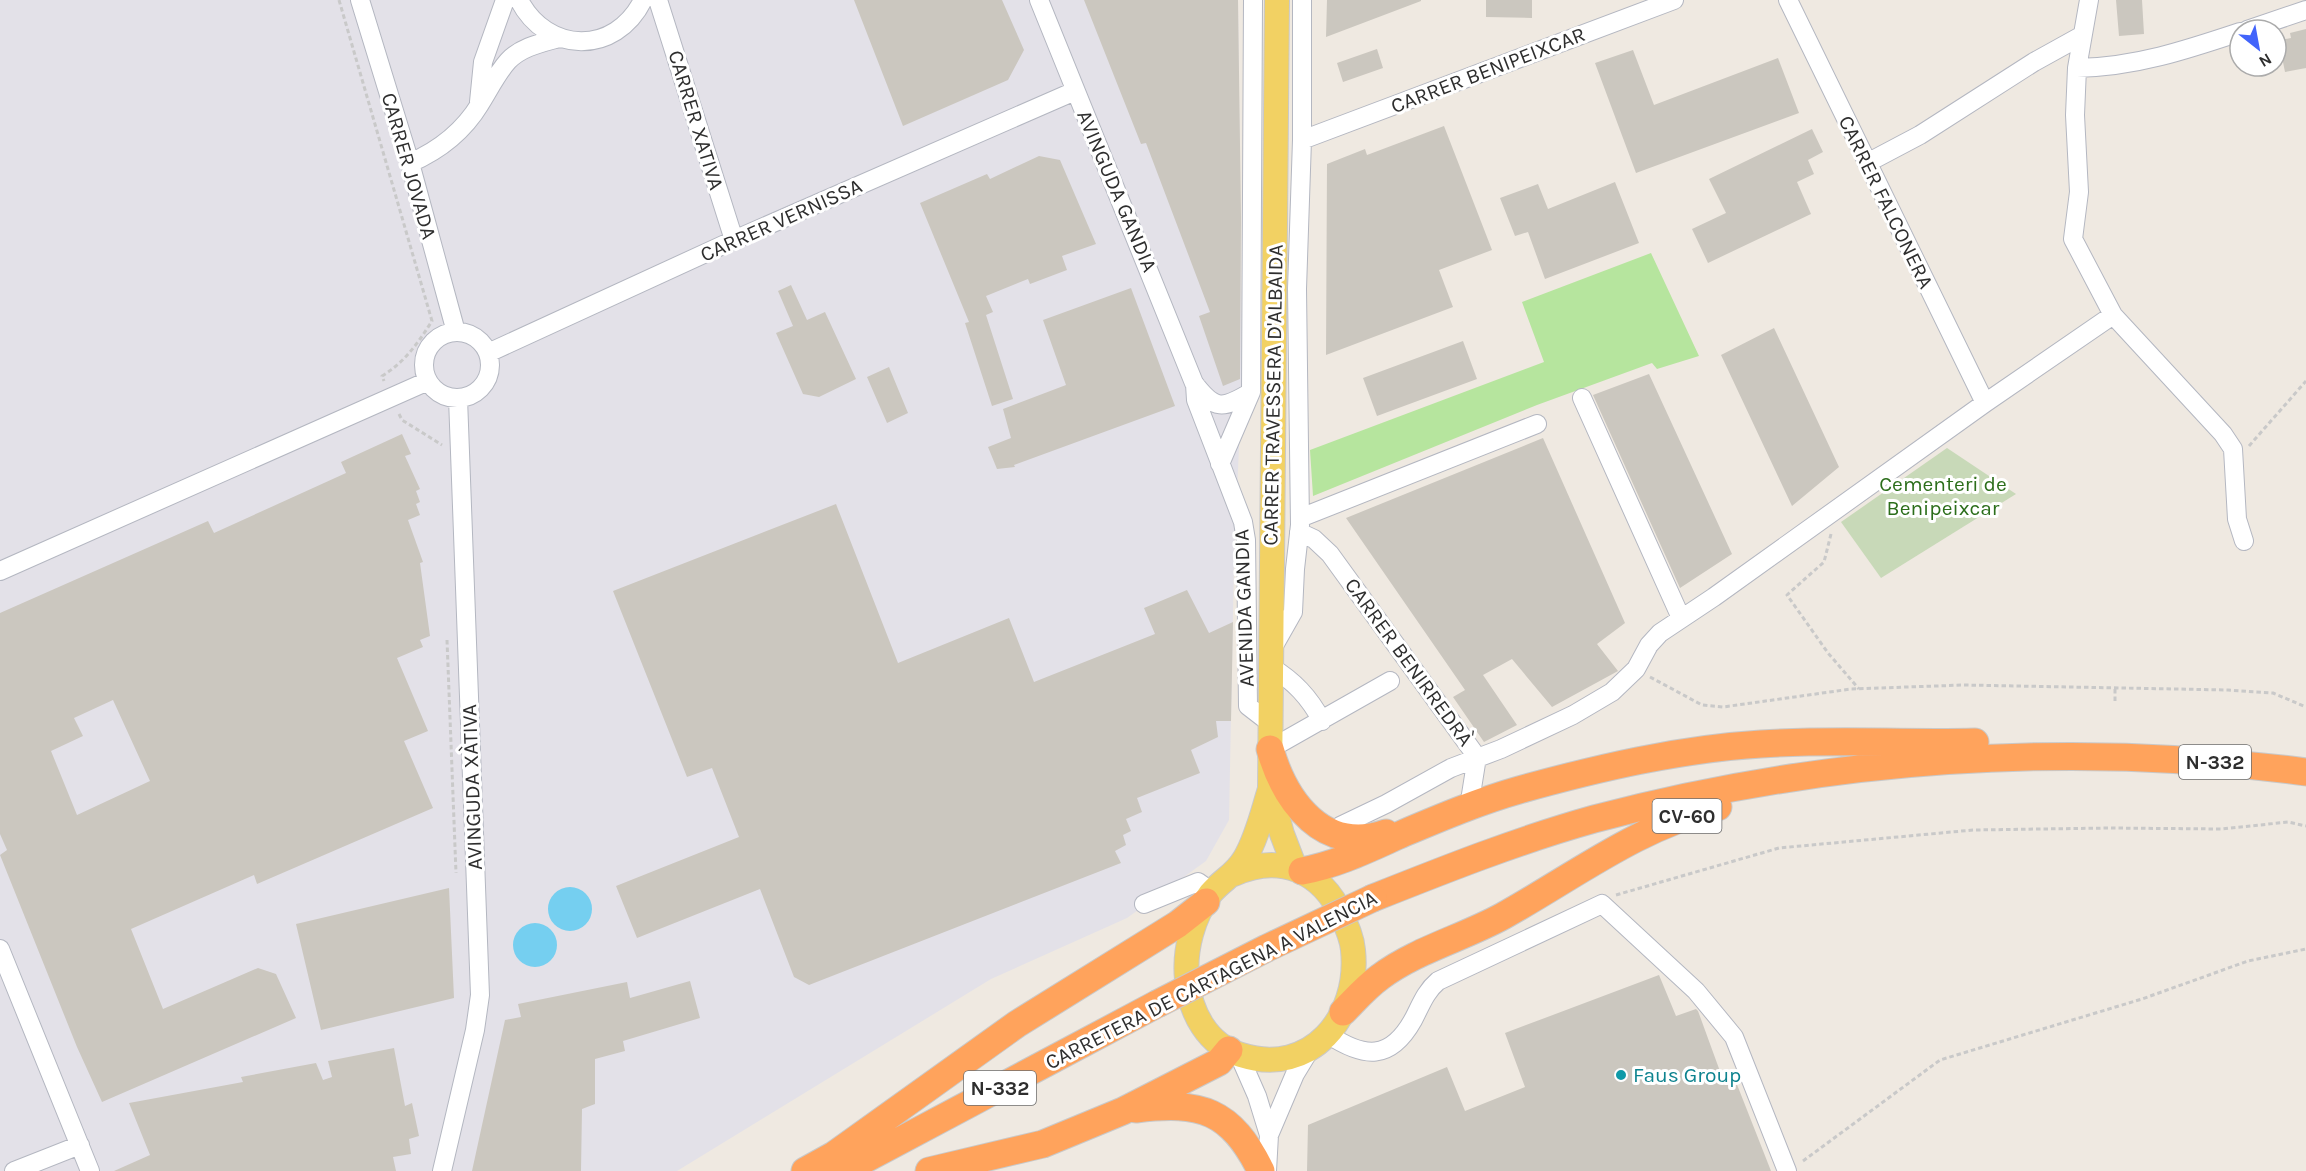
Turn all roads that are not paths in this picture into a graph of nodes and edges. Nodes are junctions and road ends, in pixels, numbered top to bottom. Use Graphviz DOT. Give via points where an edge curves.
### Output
graph roads {
  1 [pos="360,0"];
  2 [pos="505,0"];
  3 [pos="519,0"];
  4 [pos="643,0"];
  5 [pos="658,0"];
  6 [pos="1039,0"];
  7 [pos="1253,0"];
  8 [pos="1277,0"];
  9 [pos="1302,0"];
  10 [pos="1674,0"];
  11 [pos="1788,0"];
  12 [pos="2089,0"];
  13 [pos="2306,10"];
  14 [pos="2282,18"];
  15 [pos="2081,36"];
  16 [pos="2228,36"];
  17 [pos="559,38"];
  18 [pos="2077,68"];
  19 [pos="1075,92"];
  20 [pos="478,107"];
  21 [pos="1302,140"];
  22 [pos="410,162"];
  23 [pos="1866,163"];
  24 [pos="734,240"];
  25 [pos="2113,315"];
  26 [pos="456,332"];
  27 [pos="488,353"];
  28 [pos="428,381"];
  29 [pos="1194,382"];
  30 [pos="1251,392"];
  31 [pos="458,398"];
  32 [pos="1582,398"];
  33 [pos="1985,403"];
  34 [pos="1537,424"];
  35 [pos="1299,442"];
  36 [pos="1220,464"];
  37 [pos="1272,476"];
  38 [pos="1300,525"];
  39 [pos="2244,541"];
  40 [pos="0,571"];
  41 [pos="1681,618"];
  42 [pos="1271,659"];
  43 [pos="1390,681"];
  44 [pos="1322,720"];
  45 [pos="1270,736"];
  46 [pos="2081,755"];
  47 [pos="1477,757"];
  48 [pos="2123,757"];
  49 [pos="2306,772"];
  50 [pos="1270,789"];
  51 [pos="1469,807"];
  52 [pos="1442,817"];
  53 [pos="1340,826"];
  54 [pos="1299,869"];
  55 [pos="1234,874"];
  56 [pos="1209,897"];
  57 [pos="1144,904"];
  58 [pos="0,949"];
  59 [pos="1343,1012"];
  60 [pos="1329,1035"];
  61 [pos="1309,1051"];
  62 [pos="1234,1053"];
  63 [pos="1123,1110"];
  64 [pos="1269,1135"];
  65 [pos="80,1145"];
  66 [pos="1792,1168"];
  67 [pos="14,1171"];
  68 [pos="90,1171"];
  69 [pos="442,1171"];
  70 [pos="806,1171"];
  71 [pos="843,1171"];
  72 [pos="929,1171"];
  73 [pos="1261,1171"];
  74 [pos="1268,1171"];
  1 -- 22 [label="street, CARRER JOVADA"];
  2 -- 20 [label="street" via="483,62"];
  3 -- 17 [label="street" via="541,29"];
  4 -- 17 [label="street" via="621,29 602,39 580,42"];
  5 -- 24 [label="street, CARRER XATIVA"];
  6 -- 19 [label="street, AVINGUDA GANDIA"];
  7 -- 30 [label="street"];
  8 -- 37 [label="main road, CARRER TRAVESSERA D'ALBAIDA"];
  9 -- 21 [label="street"];
  10 -- 21 [label="street, CARRER BENIPEIXCAR"];
  11 -- 23 [label="street, CARRER FALCONERA"];
  12 -- 15 [label="street"];
  13 -- 14 [label="street"];
  15 -- 18 [label="street"];
  15 -- 23 [label="street" via="1920,135"];
  16 -- 18 [label="street" via="2140,63"];
  17 -- 20 [label="street" via="535,45 508,61"];
  18 -- 25 [label="street" via="2079,192 2073,239"];
  19 -- 24 [label="street, CARRER VERNISSA"];
  19 -- 29 [label="street, AVINGUDA GANDIA"];
  20 -- 22 [label="street" via="441,147"];
  21 -- 35 [label="street" via="1297,289"];
  22 -- 26 [label="street, CARRER JOVADA"];
  23 -- 33 [label="street, CARRER FALCONERA"];
  24 -- 27 [label="street, CARRER VERNISSA"];
  25 -- 33 [label="street"];
  25 -- 39 [label="street" via="2233,449 2237,519"];
  26 -- 27 [label="street" via="475,338"];
  26 -- 28 [label="street" via="436,339 429,348 424,369"];
  27 -- 31 [label="street" via="489,374 484,383 477,391"];
  28 -- 31 [label="street" via="440,393"];
  28 -- 40 [label="street"];
  29 -- 30 [label="street" via="1218,405 1228,405"];
  29 -- 36 [label="street, AVENIDA GANDIA" via="1196,400"];
  30 -- 36 [label="street"];
  31 -- 69 [label="street, AVINGUDA XÀTIVA" via="480,995"];
  32 -- 41 [label="street"];
  33 -- 41 [label="street"];
  34 -- 38 [label="street"];
  35 -- 37 [label="street"];
  35 -- 38 [label="street"];
  36 -- 45 [label="street, AVENIDA GANDIA" via="1246,540 1248,706"];
  37 -- 42 [label="main road, CARRER TRAVESSERA D'ALBAIDA"];
  38 -- 42 [label="street" via="1293,612"];
  38 -- 47 [label="street, CARRER BENIRREDRÀ" via="1340,568"];
  41 -- 47 [label="street" via="1654,639 1636,669 1612,692 1573,715"];
  42 -- 44 [label="street" via="1311,700"];
  42 -- 45 [label="main road, CARRER TRAVESSERA D'ALBAIDA"];
  43 -- 44 [label="street"];
  44 -- 45 [label="street"];
  45 -- 50 [label="main road, CARRER TRAVESSERA D'ALBAIDA"];
  45 -- 52 [label="highway" via="1277,774 1292,800 1301,812 1327,830 1357,839"];
  46 -- 48 [label="highway, CARRETERA DE CARTAGENA A VALENCIA / N-332"];
  46 -- 59 [label="highway, CV-60" via="2009,770 1890,779 1767,795 1696,812 1617,848 1475,932 1396,967"];
  46 -- 71 [label="highway, CARRETERA DE CARTAGENA A VALENCIA / N-332, bridge" via="1962,760 1750,783 1593,820 1515,844 1373,898 1267,948"];
  47 -- 51 [label="street"];
  47 -- 53 [label="street"];
  48 -- 49 [label="highway, CARRETERA DE CARTAGENA A VALENCIA / N-332" via="2247,764"];
  48 -- 51 [label="highway" via="2087,740 1761,744 1637,760 1518,790"];
  50 -- 54 [label="main road, CARRER TRAVESSERA D'ALBAIDA" via="1282,834"];
  50 -- 55 [label="main road, CARRER TRAVESSERA D'ALBAIDA" via="1247,855"];
  51 -- 52 [label="highway"];
  52 -- 54 [label="highway" via="1359,855"];
  54 -- 55 [label="main road" via="1267,865"];
  54 -- 59 [label="main road" via="1332,896 1351,938 1353,984"];
  55 -- 56 [label="main road"];
  56 -- 57 [label="street" via="1197,882"];
  56 -- 62 [label="main road" via="1187,952 1188,990 1205,1031"];
  56 -- 70 [label="highway" via="1178,924 1017,1024"];
  58 -- 65 [label="street"];
  59 -- 60 [label="main road"];
  60 -- 61 [label="main road"];
  60 -- 66 [label="street" via="1348,1048 1369,1053 1388,1047 1408,1029 1424,997 1438,981 1602,904 1696,991 1734,1037"];
  61 -- 62 [label="main road" via="1296,1058 1267,1060"];
  61 -- 64 [label="street"];
  62 -- 63 [label="highway"];
  62 -- 64 [label="street" via="1257,1096"];
  63 -- 72 [label="highway" via="1043,1144"];
  63 -- 73 [label="highway" via="1184,1107 1217,1116 1241,1137"];
  64 -- 74 [label="street"];
  65 -- 67 [label="street"];
  65 -- 68 [label="street"];
}
